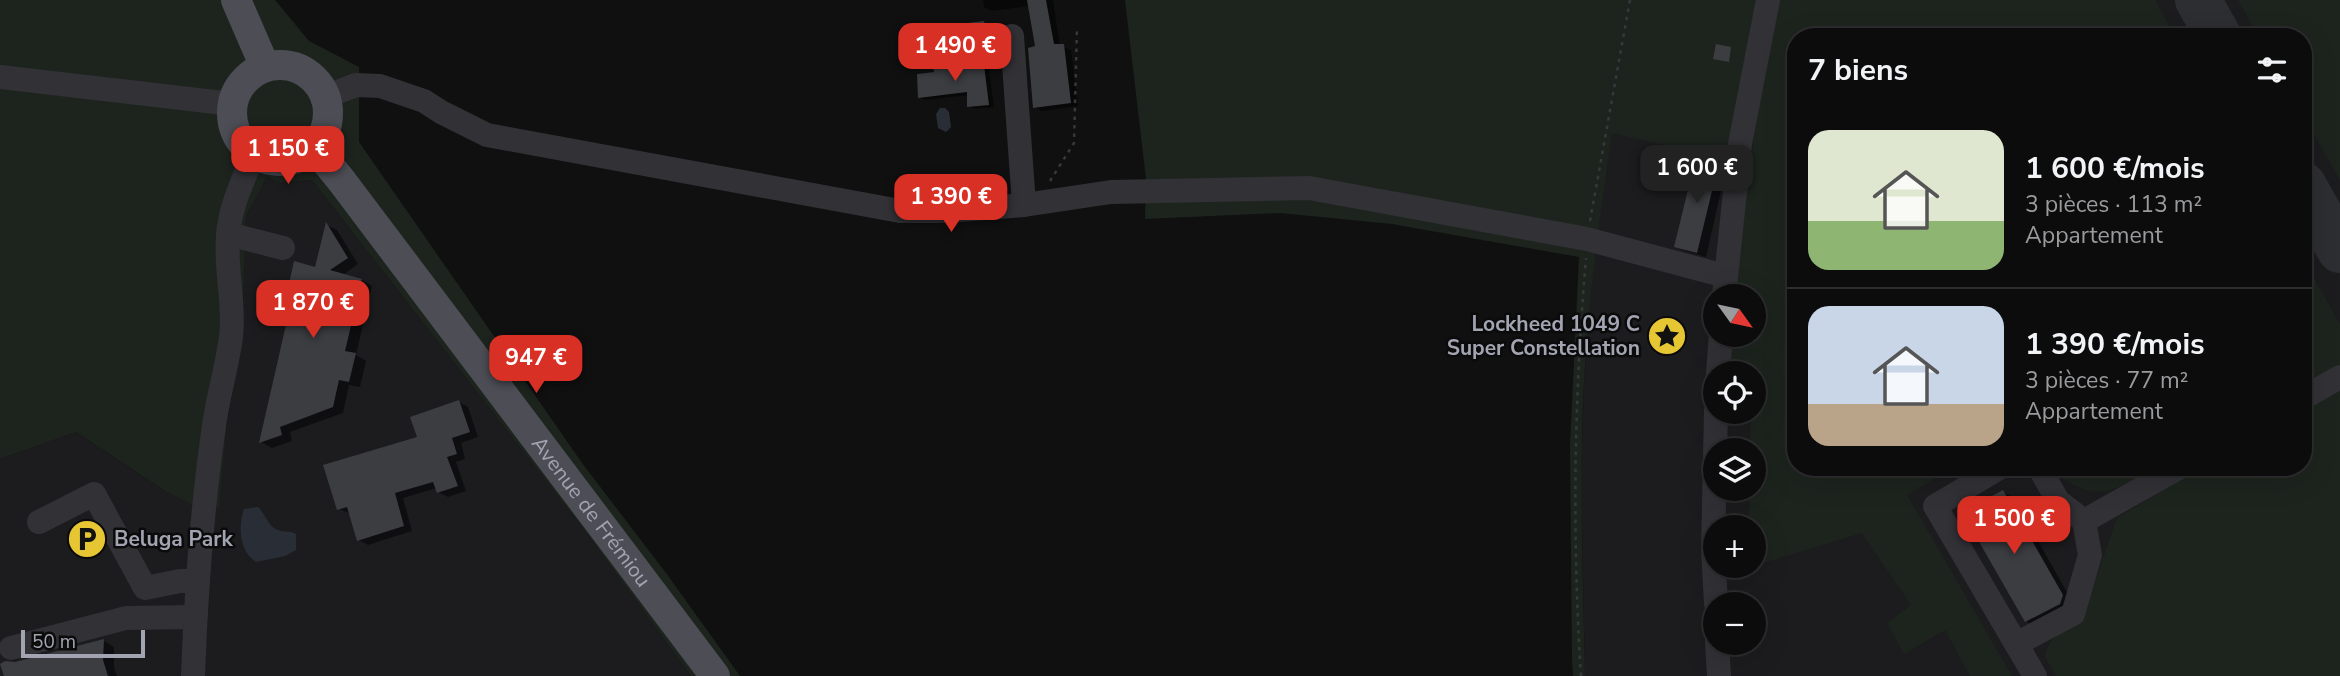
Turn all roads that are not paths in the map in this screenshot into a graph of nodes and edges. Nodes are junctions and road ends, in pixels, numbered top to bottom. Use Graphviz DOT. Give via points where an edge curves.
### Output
graph roads {
  1 [pos="236,0"];
  2 [pos="1768,0"];
  3 [pos="1012,36"];
  4 [pos="265,67"];
  5 [pos="0,76"];
  6 [pos="325,97"];
  7 [pos="232,104"];
  8 [pos="314,147"];
  9 [pos="254,154"];
  10 [pos="1024,205"];
  11 [pos="228,234"];
  12 [pos="283,248"];
  13 [pos="1719,284"];
  14 [pos="1725,284"];
  15 [pos="2340,377"];
  16 [pos="2312,393"];
  17 [pos="1716,424"];
  18 [pos="1986,476"];
  19 [pos="2044,476"];
  20 [pos="2164,476"];
  21 [pos="39,522"];
  22 [pos="2084,522"];
  23 [pos="198,581"];
  24 [pos="1715,592"];
  25 [pos="195,617"];
  26 [pos="2016,644"];
  27 [pos="11,648"];
  28 [pos="1718,655"];
  29 [pos="193,676"];
  30 [pos="715,676"];
  31 [pos="1719,676"];
  32 [pos="2035,676"];
  1 -- 4 [label="main road"];
  2 -- 14 [label="street" via="1740,144"];
  3 -- 10 [label="street"];
  4 -- 6 [label="main road" via="279,65 301,71 318,84"];
  4 -- 7 [label="main road" via="243,82"];
  5 -- 7 [label="street"];
  6 -- 8 [label="main road" via="327,124"];
  6 -- 10 [label="street" via="356,85 380,86 424,101 487,135 900,211"];
  7 -- 9 [label="main road" via="235,132"];
  8 -- 9 [label="main road" via="285,161"];
  8 -- 30 [label="main road, Avenue de Frémiou"];
  9 -- 11 [label="street" via="235,201"];
  10 -- 13 [label="street" via="1111,192 1309,188 1587,239"];
  11 -- 12 [label="street"];
  11 -- 23 [label="street" via="231,335 214,423"];
  15 -- 16 [label="street"];
  17 -- 24 [label="street"];
  18 -- 26 [label="street" via="1934,506"];
  19 -- 22 [label="street" via="2058,501"];
  20 -- 22 [label="street"];
  21 -- 23 [label="street" via="94,494 145,587"];
  22 -- 26 [label="street" via="2090,555 2073,614"];
  23 -- 25 [label="street"];
  25 -- 27 [label="street" via="126,618"];
  25 -- 29 [label="street"];
  26 -- 32 [label="street"];
  28 -- 31 [label="street"];
}
